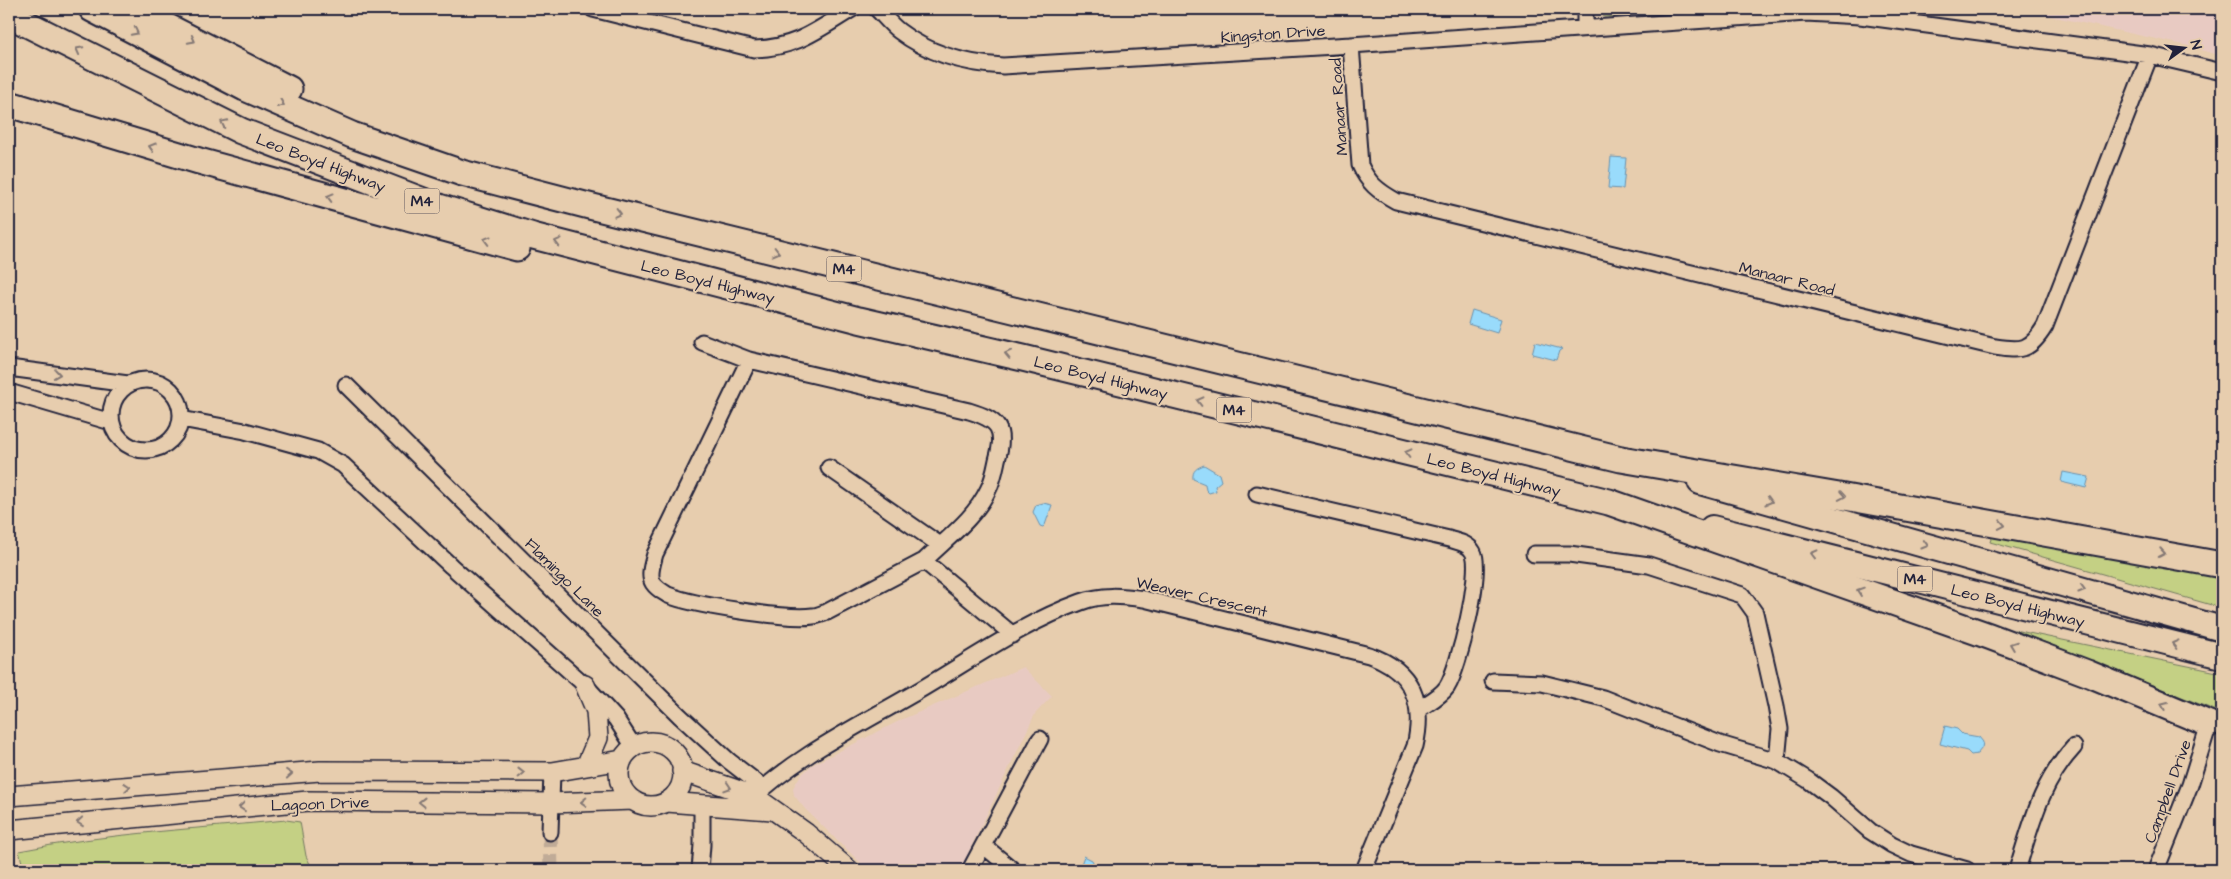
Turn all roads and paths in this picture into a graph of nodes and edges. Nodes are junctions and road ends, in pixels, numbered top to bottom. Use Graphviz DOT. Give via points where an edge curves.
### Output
graph roads {
  1 [pos="92,9"];
  2 [pos="134,9"];
  3 [pos="593,9"];
  4 [pos="852,9"];
  5 [pos="877,9"];
  6 [pos="1585,9"];
  7 [pos="1807,11"];
  8 [pos="9,15"];
  9 [pos="1585,28"];
  10 [pos="1351,45"];
  11 [pos="2150,55"];
  12 [pos="2222,72"];
  13 [pos="9,104"];
  14 [pos="589,206"];
  15 [pos="859,320"];
  16 [pos="702,342"];
  17 [pos="749,360"];
  18 [pos="9,368"];
  19 [pos="128,384"];
  20 [pos="346,385"];
  21 [pos="9,392"];
  22 [pos="181,419"];
  23 [pos="111,422"];
  24 [pos="1621,459"];
  25 [pos="829,468"];
  26 [pos="1256,494"];
  27 [pos="1608,502"];
  28 [pos="940,544"];
  29 [pos="1534,554"];
  30 [pos="924,561"];
  31 [pos="2222,565"];
  32 [pos="2222,629"];
  33 [pos="1013,635"];
  34 [pos="2222,656"];
  35 [pos="1493,681"];
  36 [pos="584,685"];
  37 [pos="1420,709"];
  38 [pos="2216,726"];
  39 [pos="1040,739"];
  40 [pos="2074,747"];
  41 [pos="628,753"];
  42 [pos="1777,761"];
  43 [pos="586,766"];
  44 [pos="682,771"];
  45 [pos="552,772"];
  46 [pos="486,773"];
  47 [pos="9,796"];
  48 [pos="754,797"];
  49 [pos="633,800"];
  50 [pos="486,802"];
  51 [pos="667,802"];
  52 [pos="551,804"];
  53 [pos="702,805"];
  54 [pos="9,830"];
  55 [pos="550,832"];
  56 [pos="984,846"];
  57 [pos="700,870"];
  58 [pos="849,870"];
  59 [pos="970,870"];
  60 [pos="1013,870"];
  61 [pos="1364,870"];
  62 [pos="1967,870"];
  63 [pos="2017,870"];
  64 [pos="2156,870"];
  1 -- 14 [label="highway, Leo Boyd Highway / M4, one-way" via="245,88 352,135 462,173"];
  2 -- 14 [label="highway, one-way" via="271,82 419,145"];
  3 -- 4 [label="street" via="754,50 788,45"];
  5 -- 10 [label="street, Kingston Drive" via="899,31 929,48 979,65 1029,66"];
  6 -- 9 [label="street"];
  7 -- 9 [label="street, Kingston Drive"];
  7 -- 11 [label="street, Kingston Drive"];
  15 -- 8 [label="highway, Leo Boyd Highway / M4, one-way" via="532,236 439,207 241,131"];
  9 -- 10 [label="street, Kingston Drive"];
  10 -- 11 [label="street, Manaar Road" via="1360,165 1378,192 1396,201 2015,350 2036,342 2044,326"];
  11 -- 12 [label="street, Kingston Drive"];
  15 -- 13 [label="highway, one-way" via="682,290 557,259 199,161"];
  14 -- 24 [label="highway, Leo Boyd Highway / M4, one-way"];
  27 -- 15 [label="highway, Leo Boyd Highway / M4, one-way"];
  16 -- 17 [label="street"];
  17 -- 28 [label="street" via="969,411 995,422 1001,439 990,487 969,516"];
  17 -- 30 [label="street" via="655,554 651,570 652,581 658,589 689,600 742,610 814,616"];
  18 -- 19 [label="street, one-way"];
  19 -- 22 [label="street" via="150,380 164,386 176,398"];
  19 -- 23 [label="street" via="114,401"];
  20 -- 48 [label="street, Flamingo Lane" via="729,761"];
  21 -- 23 [label="street"];
  22 -- 23 [label="street" via="172,438 147,450 131,447 122,441"];
  22 -- 36 [label="street" via="245,431 318,451 343,465"];
  24 -- 31 [label="highway, one-way"];
  24 -- 32 [label="main road, Leo Boyd Highway / M4, one-way"];
  25 -- 28 [label="street"];
  26 -- 37 [label="street" via="1461,542 1473,552 1471,603 1456,665 1446,688"];
  34 -- 27 [label="main road, Leo Boyd Highway / M4, one-way"];
  38 -- 27 [label="highway, one-way" via="1989,636"];
  28 -- 30 [label="street"];
  29 -- 42 [label="street" via="1569,554 1650,565 1742,595 1755,613 1776,706 1780,729"];
  30 -- 33 [label="street"];
  33 -- 37 [label="street, Weaver Crescent" via="1081,602 1101,596 1144,599 1384,660 1398,671 1412,690"];
  33 -- 48 [label="street, Weaver Crescent" via="790,767"];
  35 -- 42 [label="street" via="1542,683 1603,698 1720,744"];
  36 -- 41 [label="street" via="616,719"];
  36 -- 43 [label="street" via="596,712 598,738"];
  37 -- 61 [label="street" via="1415,746"];
  38 -- 64 [label="street, Campbell Drive"];
  39 -- 56 [label="street"];
  40 -- 63 [label="street" via="2057,765 2047,784"];
  41 -- 43 [label="street, Lagoon Drive"];
  41 -- 44 [label="street" via="652,742 669,748 680,762"];
  41 -- 49 [label="street" via="619,778 626,794"];
  42 -- 62 [label="street" via="1808,780 1892,845 1911,854"];
  43 -- 45 [label="street, Lagoon Drive"];
  44 -- 48 [label="street, one-way"];
  44 -- 51 [label="street" via="679,788"];
  46 -- 45 [label="street, Lagoon Drive, one-way"];
  45 -- 52 [label="street"];
  47 -- 46 [label="street, Lagoon Drive, one-way" via="320,771"];
  46 -- 50 [label="street"];
  48 -- 53 [label="street"];
  48 -- 58 [label="street" via="806,833"];
  49 -- 51 [label="street" via="650,806"];
  49 -- 52 [label="street, Lagoon Drive, one-way"];
  50 -- 52 [label="street, Lagoon Drive"];
  50 -- 54 [label="street, Lagoon Drive, one-way" via="308,801"];
  51 -- 53 [label="street"];
  52 -- 55 [label="street"];
  53 -- 57 [label="street"];
  56 -- 59 [label="street"];
  56 -- 60 [label="street"];
}
